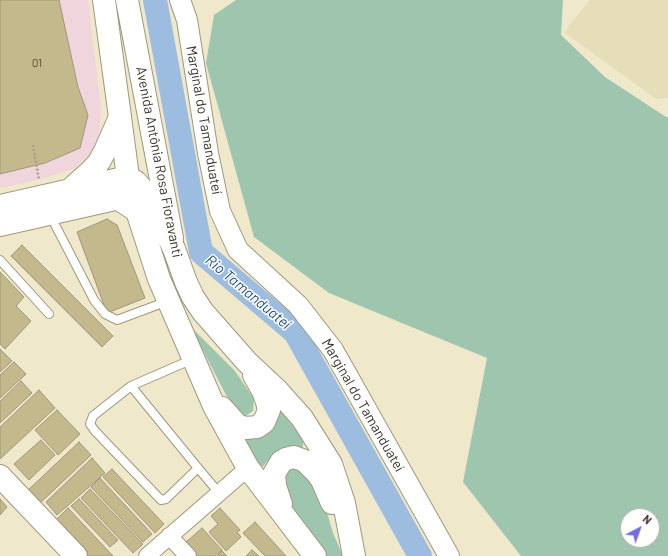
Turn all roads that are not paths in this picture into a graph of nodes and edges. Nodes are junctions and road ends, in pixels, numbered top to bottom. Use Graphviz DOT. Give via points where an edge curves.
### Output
graph roads {
  1 [pos="104,0"];
  2 [pos="127,0"];
  3 [pos="180,0"];
  4 [pos="188,0"];
  5 [pos="187,20"];
  6 [pos="120,118"];
  7 [pos="128,177"];
  8 [pos="71,190"];
  9 [pos="45,205"];
  10 [pos="137,211"];
  11 [pos="0,212"];
  12 [pos="174,249"];
  13 [pos="0,260"];
  14 [pos="168,301"];
  15 [pos="49,314"];
  16 [pos="194,359"];
  17 [pos="247,362"];
  18 [pos="204,382"];
  19 [pos="131,386"];
  20 [pos="198,468"];
  21 [pos="248,468"];
  22 [pos="0,476"];
  23 [pos="219,493"];
  24 [pos="284,514"];
  25 [pos="169,536"];
  26 [pos="76,556"];
  27 [pos="147,556"];
  28 [pos="188,556"];
  29 [pos="315,556"];
  30 [pos="354,556"];
  31 [pos="449,556"];
  1 -- 6 [label="main road, Avenida Antônia Rosa Fioravanti"];
  2 -- 12 [label="main road, Avenida Antônia Rosa Fioravanti"];
  3 -- 5 [label="street, Marginal do Tamanduateí"];
  4 -- 5 [label="street, Marginal do Tamanduateí"];
  5 -- 31 [label="street, Marginal do Tamanduateí" via="220,211 238,250 298,305 333,350"];
  6 -- 7 [label="main road, Avenida Antônia Rosa Fioravanti"];
  6 -- 8 [label="main road" via="99,162"];
  7 -- 8 [label="main road"];
  7 -- 10 [label="main road, Avenida Antônia Rosa Fioravanti"];
  7 -- 12 [label="main road" via="149,197"];
  8 -- 9 [label="main road"];
  9 -- 10 [label="main road" via="114,199"];
  9 -- 11 [label="main road"];
  9 -- 14 [label="lane" via="94,300 105,314 117,320"];
  10 -- 14 [label="main road, Avenida Antônia Rosa Fioravanti"];
  12 -- 17 [label="main road, Avenida Antônia Rosa Fioravanti" via="193,297"];
  13 -- 15 [label="lane"];
  14 -- 16 [label="main road, Avenida Antônia Rosa Fioravanti"];
  16 -- 18 [label="main road, Avenida Antônia Rosa Fioravanti"];
  16 -- 19 [label="lane"];
  17 -- 18 [label="main road" via="263,391 269,410 264,422 257,427 238,426"];
  17 -- 30 [label="main road, Avenida Antônia Rosa Fioravanti" via="302,418 331,464 344,503"];
  18 -- 21 [label="main road, Avenida Antônia Rosa Fioravanti" via="214,406"];
  19 -- 20 [label="lane"];
  19 -- 20 [label="lane" via="93,416 90,424 95,431 161,500 166,499"];
  20 -- 23 [label="lane"];
  21 -- 23 [label="street"];
  21 -- 24 [label="main road, Avenida Antônia Rosa Fioravanti"];
  22 -- 26 [label="main road"];
  23 -- 25 [label="street"];
  24 -- 29 [label="main road, Avenida Antônia Rosa Fioravanti"];
  24 -- 30 [label="main road" via="274,474 286,459 298,458 310,465 322,480"];
  25 -- 27 [label="street"];
  25 -- 28 [label="street"];
}
